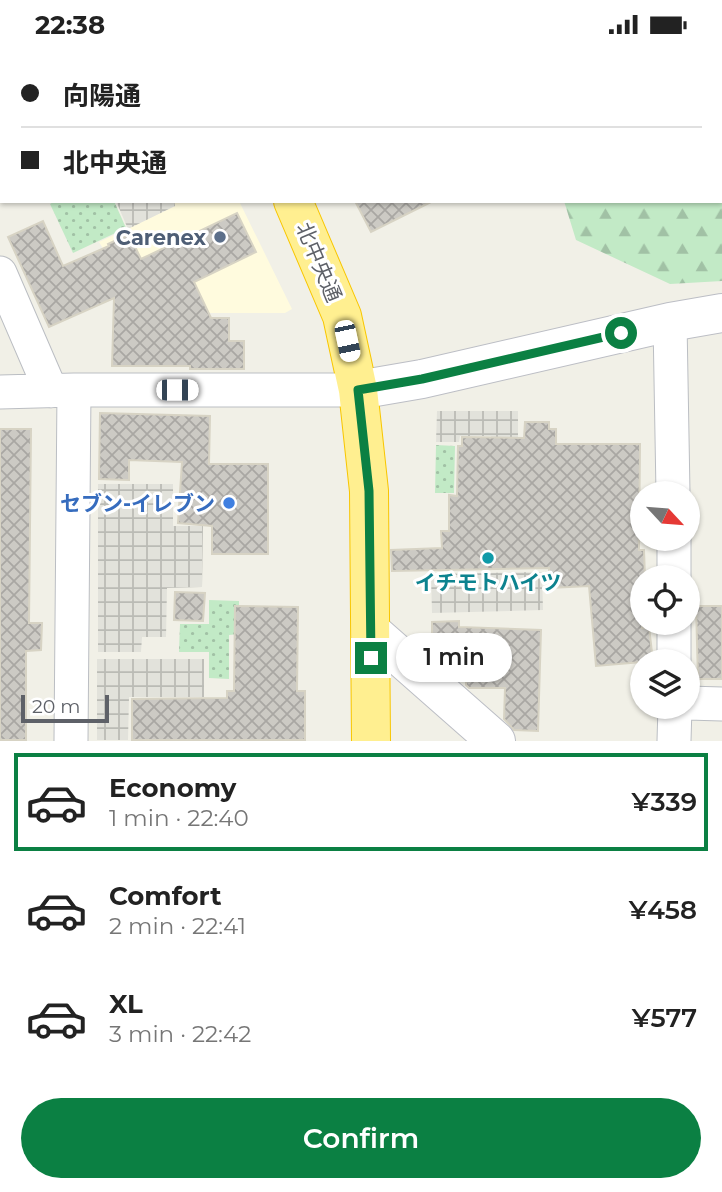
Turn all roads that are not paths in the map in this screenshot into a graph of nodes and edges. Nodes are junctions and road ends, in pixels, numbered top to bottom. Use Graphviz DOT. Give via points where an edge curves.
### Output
graph roads {
  1 [pos="294,203"];
  2 [pos="0,273"];
  3 [pos="722,313"];
  4 [pos="670,322"];
  5 [pos="63,390"];
  6 [pos="358,390"];
  7 [pos="0,392"];
  8 [pos="673,481"];
  9 [pos="371,631"];
  10 [pos="700,703"];
  11 [pos="722,704"];
  12 [pos="674,719"];
  13 [pos="71,740"];
  14 [pos="371,740"];
  15 [pos="496,740"];
  16 [pos="674,740"];
  1 -- 6 [label="highway, 北中央通" via="342,316"];
  2 -- 5 [label="street"];
  3 -- 4 [label="street"];
  4 -- 6 [label="street"];
  4 -- 8 [label="street"];
  5 -- 6 [label="street"];
  5 -- 7 [label="street"];
  5 -- 13 [label="street"];
  6 -- 9 [label="highway, 北中央通" via="369,491"];
  9 -- 14 [label="highway, 北中央通"];
  9 -- 15 [label="street"];
  10 -- 11 [label="street"];
  12 -- 16 [label="street"];
}
